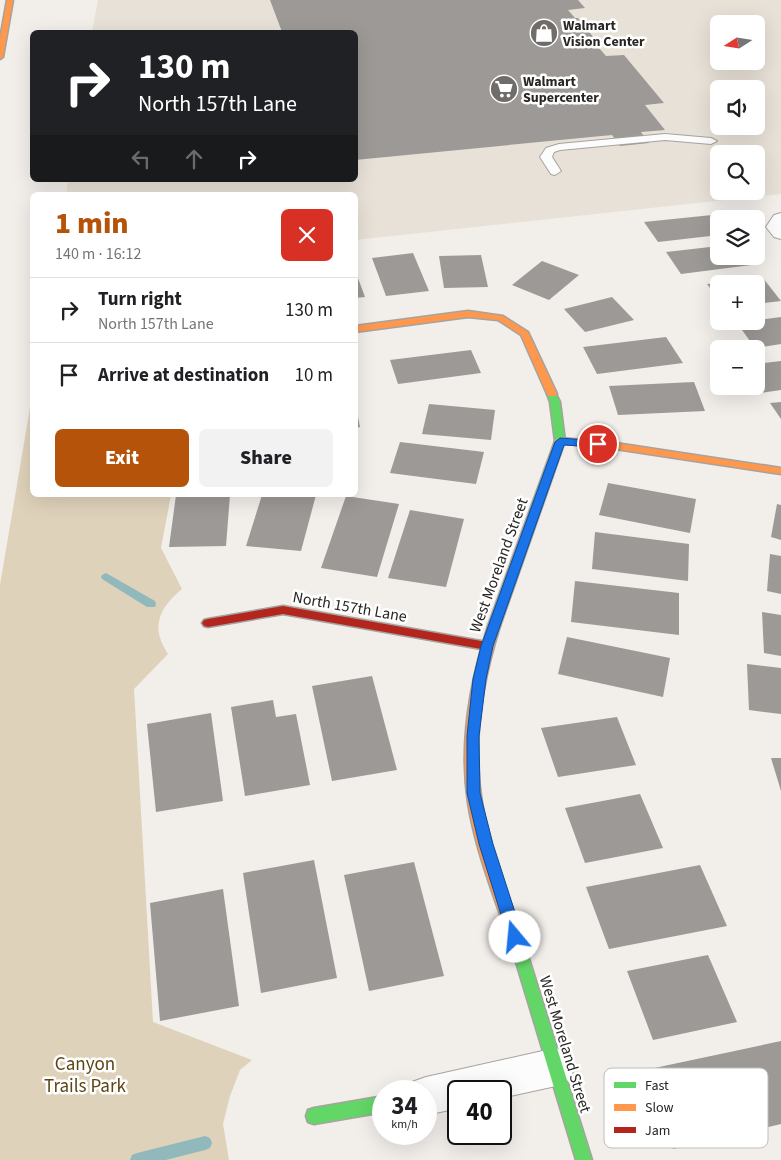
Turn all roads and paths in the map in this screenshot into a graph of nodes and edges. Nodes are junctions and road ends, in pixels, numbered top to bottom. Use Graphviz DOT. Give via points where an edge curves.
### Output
graph roads {
  1 [pos="10,0"];
  2 [pos="0,57"];
  3 [pos="711,141"];
  4 [pos="555,171"];
  5 [pos="781,219"];
  6 [pos="781,233"];
  7 [pos="358,329"];
  8 [pos="560,442"];
  9 [pos="781,471"];
  10 [pos="208,623"];
  11 [pos="487,646"];
  12 [pos="556,1067"];
  13 [pos="437,1094"];
  14 [pos="372,1106"];
  15 [pos="314,1116"];
  16 [pos="584,1160"];
  1 -- 2 [label="main road"];
  3 -- 4 [label="lane" via="665,137 559,147 550,150 546,157"];
  5 -- 6 [label="street" via="776,227"];
  7 -- 8 [label="main road, West Moreland Street" via="468,314 500,318 525,334 554,402"];
  8 -- 9 [label="main road" via="609,445"];
  8 -- 11 [label="main road, West Moreland Street"];
  10 -- 11 [label="main road, North 157th Lane" via="283,610"];
  11 -- 12 [label="main road, West Moreland Street" via="479,679 473,736 474,793 486,844"];
  12 -- 13 [label="street"];
  12 -- 16 [label="main road, West Moreland Street"];
  14 -- 15 [label="main road"];
}
